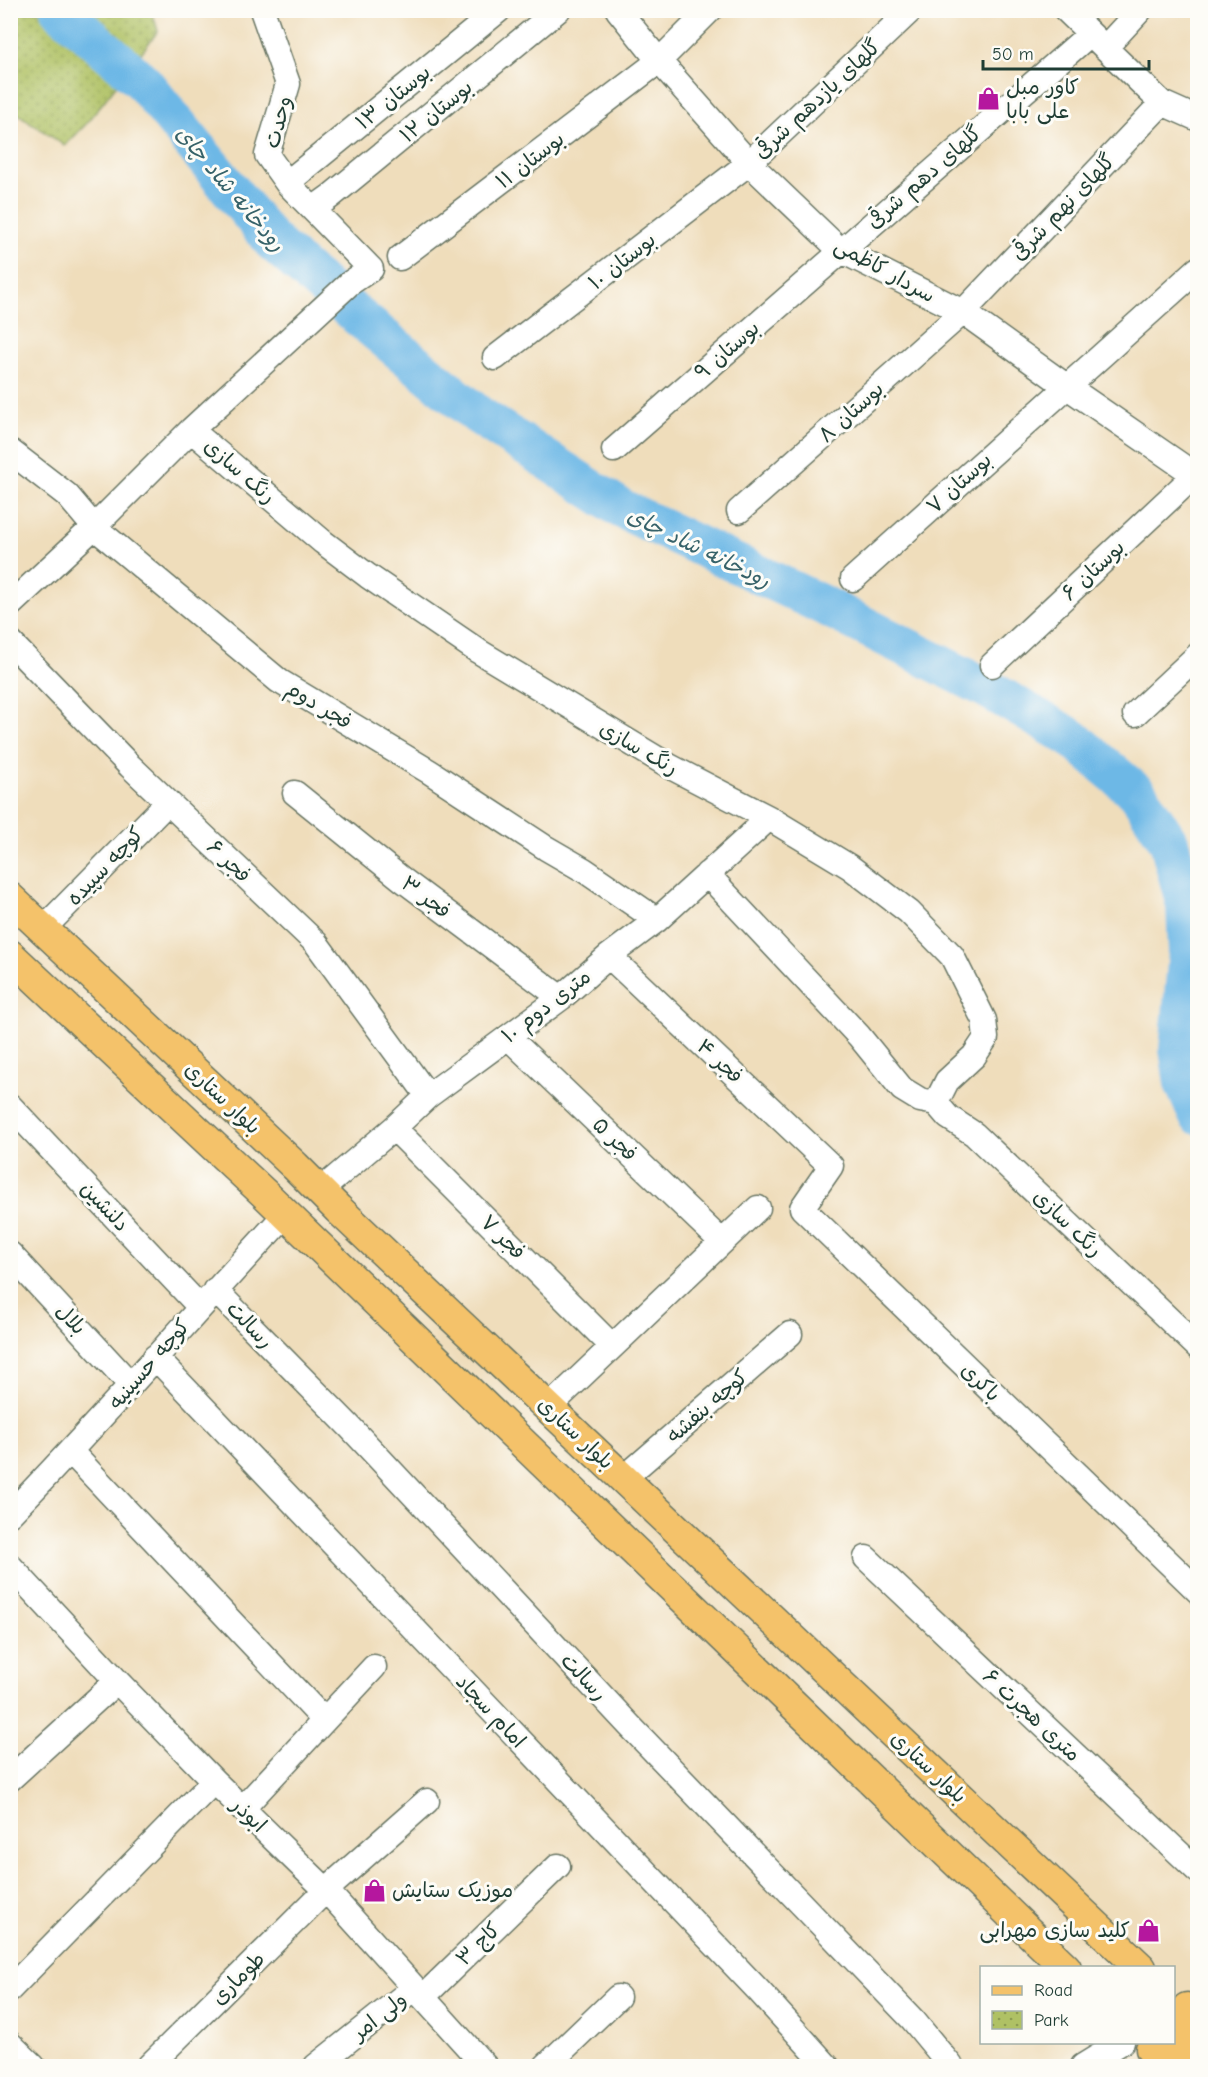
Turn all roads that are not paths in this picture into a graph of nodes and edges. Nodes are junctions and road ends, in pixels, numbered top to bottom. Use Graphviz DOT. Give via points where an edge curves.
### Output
graph roads {
  1 [pos="262,10"];
  2 [pos="499,10"];
  3 [pos="558,10"];
  4 [pos="618,10"];
  5 [pos="710,10"];
  6 [pos="911,10"];
  7 [pos="1066,10"];
  8 [pos="1140,10"];
  9 [pos="1097,41"];
  10 [pos="659,61"];
  11 [pos="1162,103"];
  12 [pos="1197,119"];
  13 [pos="748,163"];
  14 [pos="287,183"];
  15 [pos="313,209"];
  16 [pos="840,250"];
  17 [pos="400,258"];
  18 [pos="1197,269"];
  19 [pos="963,312"];
  20 [pos="495,358"];
  21 [pos="1066,386"];
  22 [pos="192,430"];
  23 [pos="614,450"];
  24 [pos="10,451"];
  25 [pos="1196,475"];
  26 [pos="739,512"];
  27 [pos="94,527"];
  28 [pos="853,579"];
  29 [pos="10,605"];
  30 [pos="10,642"];
  31 [pos="1197,655"];
  32 [pos="992,665"];
  33 [pos="1135,714"];
  34 [pos="295,793"];
  35 [pos="168,802"];
  36 [pos="769,818"];
  37 [pos="707,874"];
  38 [pos="10,898"];
  39 [pos="657,920"];
  40 [pos="43,929"];
  41 [pos="10,955"];
  42 [pos="609,956"];
  43 [pos="561,998"];
  44 [pos="508,1037"];
  45 [pos="428,1096"];
  46 [pos="936,1102"];
  47 [pos="10,1106"];
  48 [pos="394,1128"];
  49 [pos="296,1166"];
  50 [pos="831,1166"];
  51 [pos="329,1199"];
  52 [pos="276,1205"];
  53 [pos="758,1208"];
  54 [pos="311,1240"];
  55 [pos="722,1242"];
  56 [pos="10,1254"];
  57 [pos="208,1298"];
  58 [pos="790,1334"];
  59 [pos="612,1346"];
  60 [pos="1197,1347"];
  61 [pos="155,1356"];
  62 [pos="131,1385"];
  63 [pos="549,1407"];
  64 [pos="71,1452"];
  65 [pos="624,1478"];
  66 [pos="10,1514"];
  67 [pos="867,1558"];
  68 [pos="10,1566"];
  69 [pos="1197,1591"];
  70 [pos="375,1667"];
  71 [pos="117,1681"];
  72 [pos="324,1720"];
  73 [pos="10,1779"];
  74 [pos="214,1780"];
  75 [pos="427,1801"];
  76 [pos="242,1809"];
  77 [pos="558,1866"];
  78 [pos="1197,1871"];
  79 [pos="326,1890"];
  80 [pos="1064,1966"];
  81 [pos="1139,1966"];
  82 [pos="10,1989"];
  83 [pos="418,1992"];
  84 [pos="618,1997"];
  85 [pos="1188,2005"];
  86 [pos="10,2044"];
  87 [pos="1121,2044"];
  88 [pos="1155,2053"];
  89 [pos="1094,2064"];
  90 [pos="33,2067"];
  91 [pos="149,2067"];
  92 [pos="316,2067"];
  93 [pos="485,2067"];
  94 [pos="546,2067"];
  95 [pos="827,2067"];
  96 [pos="951,2067"];
  1 -- 14 [label="street, وحدت" via="288,84 267,155"];
  2 -- 14 [label="street, بوستان ۱۳"];
  3 -- 15 [label="street, بوستان ۱۲"];
  4 -- 10 [label="street, سردار کاظمی"];
  5 -- 10 [label="street, بوستان ۱۱"];
  6 -- 13 [label="street, گلهای یازدهم شرقی"];
  7 -- 9 [label="street"];
  8 -- 9 [label="street, گلهای دهم شرقی"];
  9 -- 11 [label="street"];
  9 -- 16 [label="street, گلهای دهم شرقی"];
  10 -- 13 [label="street, سردار کاظمی"];
  10 -- 17 [label="street, بوستان ۱۱"];
  11 -- 12 [label="street"];
  11 -- 19 [label="street, گلهای نهم شرقی"];
  13 -- 16 [label="street, سردار کاظمی"];
  13 -- 20 [label="street, بوستان ۱۰"];
  14 -- 15 [label="street, وحدت"];
  15 -- 22 [label="street, وحدت" via="371,269 350,283"];
  16 -- 19 [label="street, سردار کاظمی"];
  16 -- 23 [label="street, بوستان ۹"];
  18 -- 21 [label="street, بوستان ۷"];
  19 -- 21 [label="street, سردار کاظمی"];
  19 -- 26 [label="street, بوستان ۸"];
  21 -- 25 [label="street, سردار کاظمی"];
  21 -- 28 [label="street, بوستان ۷"];
  22 -- 27 [label="street"];
  22 -- 36 [label="street, رنگ سازی" via="323,542 478,651 671,767"];
  24 -- 27 [label="street, فجر دوم" via="67,495"];
  25 -- 32 [label="street, بوستان ۶"];
  27 -- 29 [label="street"];
  27 -- 39 [label="street, فجر دوم" via="279,681 430,772"];
  30 -- 35 [label="street, فجر ۶"];
  31 -- 33 [label="street"];
  34 -- 43 [label="street, فجر ۳"];
  35 -- 40 [label="street, کوچه سپیده"];
  35 -- 45 [label="street, فجر ۶" via="316,943"];
  36 -- 37 [label="street, ۱۰ متری دوم"];
  36 -- 46 [label="street, رنگ سازی" via="859,873 909,912 952,956 984,1020 986,1038 974,1056 947,1081"];
  37 -- 39 [label="street, ۱۰ متری دوم"];
  37 -- 46 [label="street, رنگ سازی" via="859,1036 902,1089 920,1100"];
  38 -- 40 [label="main road, بلوار ستاری"];
  39 -- 42 [label="street, ۱۰ متری دوم"];
  40 -- 49 [label="main road, بلوار ستاری"];
  41 -- 52 [label="main road, بلوار ستاری"];
  42 -- 43 [label="street, ۱۰ متری دوم"];
  42 -- 50 [label="street, فجر ۴"];
  43 -- 44 [label="street, ۱۰ متری دوم"];
  44 -- 45 [label="street, ۱۰ متری دوم"];
  44 -- 55 [label="street, فجر ۵"];
  45 -- 48 [label="street, ۱۰ متری دوم"];
  46 -- 60 [label="street, رنگ سازی"];
  47 -- 57 [label="street, دلنشین"];
  48 -- 51 [label="street, ۱۰ متری دوم"];
  48 -- 59 [label="street, فجر ۷"];
  49 -- 51 [label="main road, بلوار ستاری"];
  49 -- 52 [label="main road" via="277,1169 270,1175 266,1183"];
  50 -- 69 [label="street, باکری" via="802,1208"];
  51 -- 54 [label="main road" via="339,1225 328,1239"];
  51 -- 63 [label="main road, بلوار ستاری"];
  52 -- 54 [label="main road, بلوار ستاری"];
  52 -- 57 [label="street, کوچه حسینیه"];
  53 -- 55 [label="street"];
  54 -- 80 [label="main road, بلوار ستاری"];
  55 -- 59 [label="street"];
  56 -- 62 [label="street, بلال"];
  57 -- 61 [label="street, کوچه حسینیه"];
  57 -- 96 [label="street, رسالت" via="349,1426 905,2012"];
  58 -- 65 [label="street, کوچه بنفشه"];
  59 -- 63 [label="street"];
  61 -- 62 [label="street, کوچه حسینیه"];
  61 -- 95 [label="street, امام سجاد"];
  62 -- 64 [label="street, کوچه حسینیه"];
  63 -- 65 [label="main road, بلوار ستاری"];
  64 -- 66 [label="street, کوچه حسینیه"];
  64 -- 72 [label="street"];
  65 -- 81 [label="main road, بلوار ستاری"];
  67 -- 78 [label="street, ۶ متری هجرت"];
  68 -- 71 [label="street, ابوذر"];
  70 -- 72 [label="street"];
  71 -- 73 [label="street"];
  71 -- 74 [label="street, ابوذر"];
  72 -- 76 [label="street"];
  74 -- 76 [label="street, ابوذر"];
  74 -- 82 [label="street"];
  75 -- 79 [label="street, طوماری"];
  76 -- 79 [label="street, ابوذر"];
  77 -- 83 [label="street, کاج ۳"];
  79 -- 83 [label="street, ابوذر"];
  79 -- 91 [label="street, طوماری"];
  83 -- 92 [label="street, ولی امر"];
  83 -- 93 [label="street, ابوذر"];
  84 -- 94 [label="street"];
  85 -- 88 [label="main road" via="1190,2041 1185,2047"];
  86 -- 90 [label="street"];
  87 -- 89 [label="street"];
}
